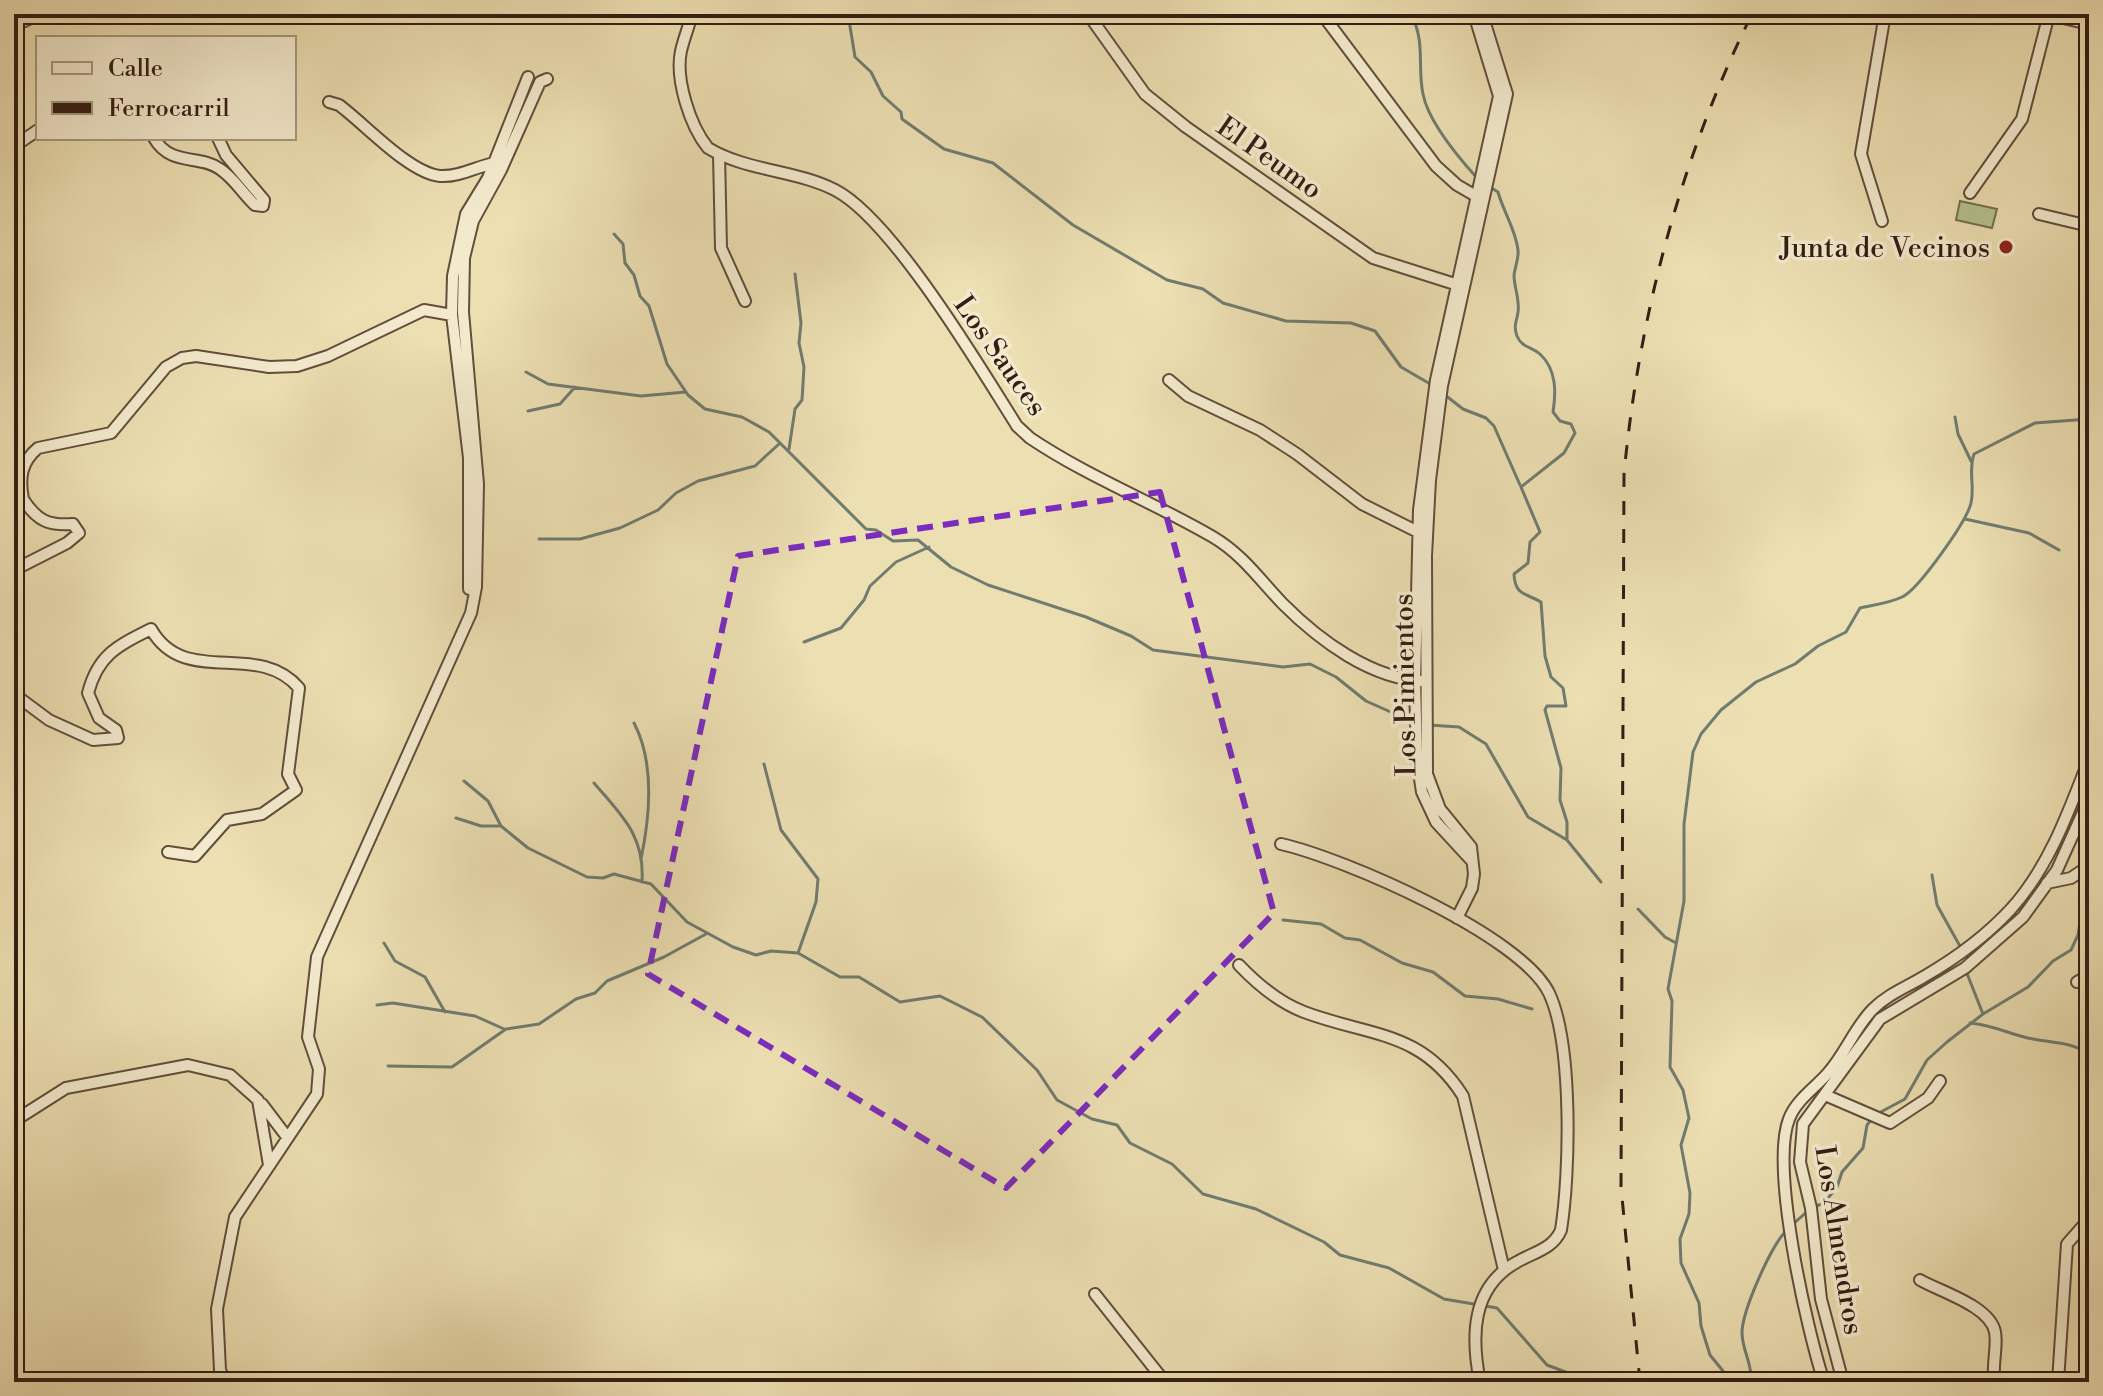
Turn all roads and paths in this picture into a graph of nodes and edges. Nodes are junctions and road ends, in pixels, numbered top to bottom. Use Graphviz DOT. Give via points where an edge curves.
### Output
graph roads {
  1 [pos="39,14"];
  2 [pos="692,14"];
  3 [pos="1088,14"];
  4 [pos="1322,14"];
  5 [pos="1474,14"];
  6 [pos="1482,14"];
  7 [pos="1885,14"];
  8 [pos="2048,14"];
  9 [pos="2089,24"];
  10 [pos="14,26"];
  11 [pos="528,77"];
  12 [pos="547,79"];
  13 [pos="329,102"];
  14 [pos="36,131"];
  15 [pos="156,140"];
  16 [pos="219,140"];
  17 [pos="14,154"];
  18 [pos="719,154"];
  19 [pos="494,163"];
  20 [pos="1970,193"];
  21 [pos="1479,198"];
  22 [pos="2039,214"];
  23 [pos="1882,221"];
  24 [pos="2089,226"];
  25 [pos="1459,286"];
  26 [pos="745,301"];
  27 [pos="452,315"];
  28 [pos="1169,380"];
  29 [pos="1418,532"];
  30 [pos="14,570"];
  31 [pos="469,589"];
  32 [pos="1420,681"];
  33 [pos="14,694"];
  34 [pos="2089,759"];
  35 [pos="2089,799"];
  36 [pos="1281,844"];
  37 [pos="168,852"];
  38 [pos="2089,866"];
  39 [pos="2047,883"];
  40 [pos="1457,918"];
  41 [pos="1239,965"];
  42 [pos="2089,975"];
  43 [pos="2077,982"];
  44 [pos="1940,1081"];
  45 [pos="1825,1095"];
  46 [pos="258,1100"];
  47 [pos="1799,1103"];
  48 [pos="1815,1109"];
  49 [pos="14,1121"];
  50 [pos="287,1137"];
  51 [pos="269,1165"];
  52 [pos="2089,1219"];
  53 [pos="1504,1270"];
  54 [pos="1920,1280"];
  55 [pos="1095,1294"];
  56 [pos="225,1382"];
  57 [pos="1165,1382"];
  58 [pos="1480,1382"];
  59 [pos="1824,1382"];
  60 [pos="1843,1382"];
  61 [pos="1995,1382"];
  62 [pos="2058,1382"];
  1 -- 10 [label="street"];
  2 -- 18 [label="street" via="680,70 695,127 708,148"];
  3 -- 25 [label="street, El Peumo" via="1145,94 1186,127 1373,258"];
  4 -- 21 [label="street" via="1436,166"];
  5 -- 21 [label="street, Los Pimientos" via="1499,96"];
  6 -- 21 [label="street, Los Pimientos" via="1507,94"];
  7 -- 23 [label="street" via="1861,154"];
  8 -- 9 [label="street"];
  8 -- 20 [label="street" via="2022,119"];
  11 -- 19 [label="street"];
  12 -- 50 [label="street" via="540,82 473,221 464,258 463,312 478,484 471,613 317,957 308,1037 319,1069 317,1094"];
  13 -- 19 [label="street" via="437,176"];
  14 -- 17 [label="street" via="19,143"];
  15 -- 16 [label="street" via="173,155 221,169 255,205 263,206 264,200"];
  18 -- 26 [label="street" via="721,248"];
  18 -- 32 [label="street, Los Sauces" via="816,183 847,198 904,259 1030,438 1215,538 1307,626 1339,649 1394,678"];
  19 -- 27 [label="street" via="459,237"];
  21 -- 25 [label="street, Los Pimientos"];
  22 -- 24 [label="street"];
  25 -- 29 [label="street, Los Pimientos" via="1436,380"];
  25 -- 32 [label="street, Los Pimientos" via="1430,480"];
  27 -- 30 [label="street" via="424,310 297,366 196,356 173,361 111,433 30,454 23,467 23,499 41,521 73,524 79,530 73,540"];
  27 -- 31 [label="street" via="469,458"];
  28 -- 29 [label="street" via="1188,396 1285,446 1362,504"];
  29 -- 32 [label="street, Los Pimientos"];
  32 -- 40 [label="street, Los Pimientos" via="1417,770 1422,792 1436,822 1472,861 1472,888"];
  33 -- 37 [label="street" via="49,720 93,740 118,738 116,730 99,718 88,693 95,669 117,645 151,629 161,646 183,659 245,662 285,672 299,688 288,774 296,790 262,814 227,820 195,856"];
  34 -- 47 [label="street, Los Almendros" via="2044,863 2012,908 1957,957 1873,1009 1829,1072"];
  35 -- 39 [label="street, Los Almendros"];
  36 -- 40 [label="street" via="1320,853"];
  38 -- 39 [label="street" via="2071,878"];
  39 -- 45 [label="street, Los Almendros" via="2023,917 1965,968 1880,1019"];
  40 -- 53 [label="street" via="1540,980 1549,993 1560,1040 1566,1114 1561,1230 1551,1245"];
  41 -- 53 [label="street" via="1280,1000 1418,1047 1448,1072 1463,1096"];
  42 -- 43 [label="street"];
  44 -- 45 [label="street" via="1928,1098 1890,1123"];
  45 -- 48 [label="street, Los Almendros"];
  46 -- 49 [label="street" via="230,1075 188,1065 66,1088"];
  46 -- 50 [label="street"];
  46 -- 51 [label="street"];
  47 -- 48 [label="street, Los Almendros"];
  47 -- 59 [label="street, Los Almendros" via="1785,1136 1789,1220 1809,1336"];
  48 -- 60 [label="street, Los Almendros" via="1803,1124 1800,1162 1827,1327"];
  50 -- 51 [label="street"];
  51 -- 56 [label="street" via="235,1217 224,1259 217,1309"];
  52 -- 62 [label="street" via="2067,1244"];
  53 -- 58 [label="street" via="1481,1301 1474,1326"];
  54 -- 61 [label="street" via="1978,1307 1995,1330"];
  55 -- 57 [label="street"];
}
